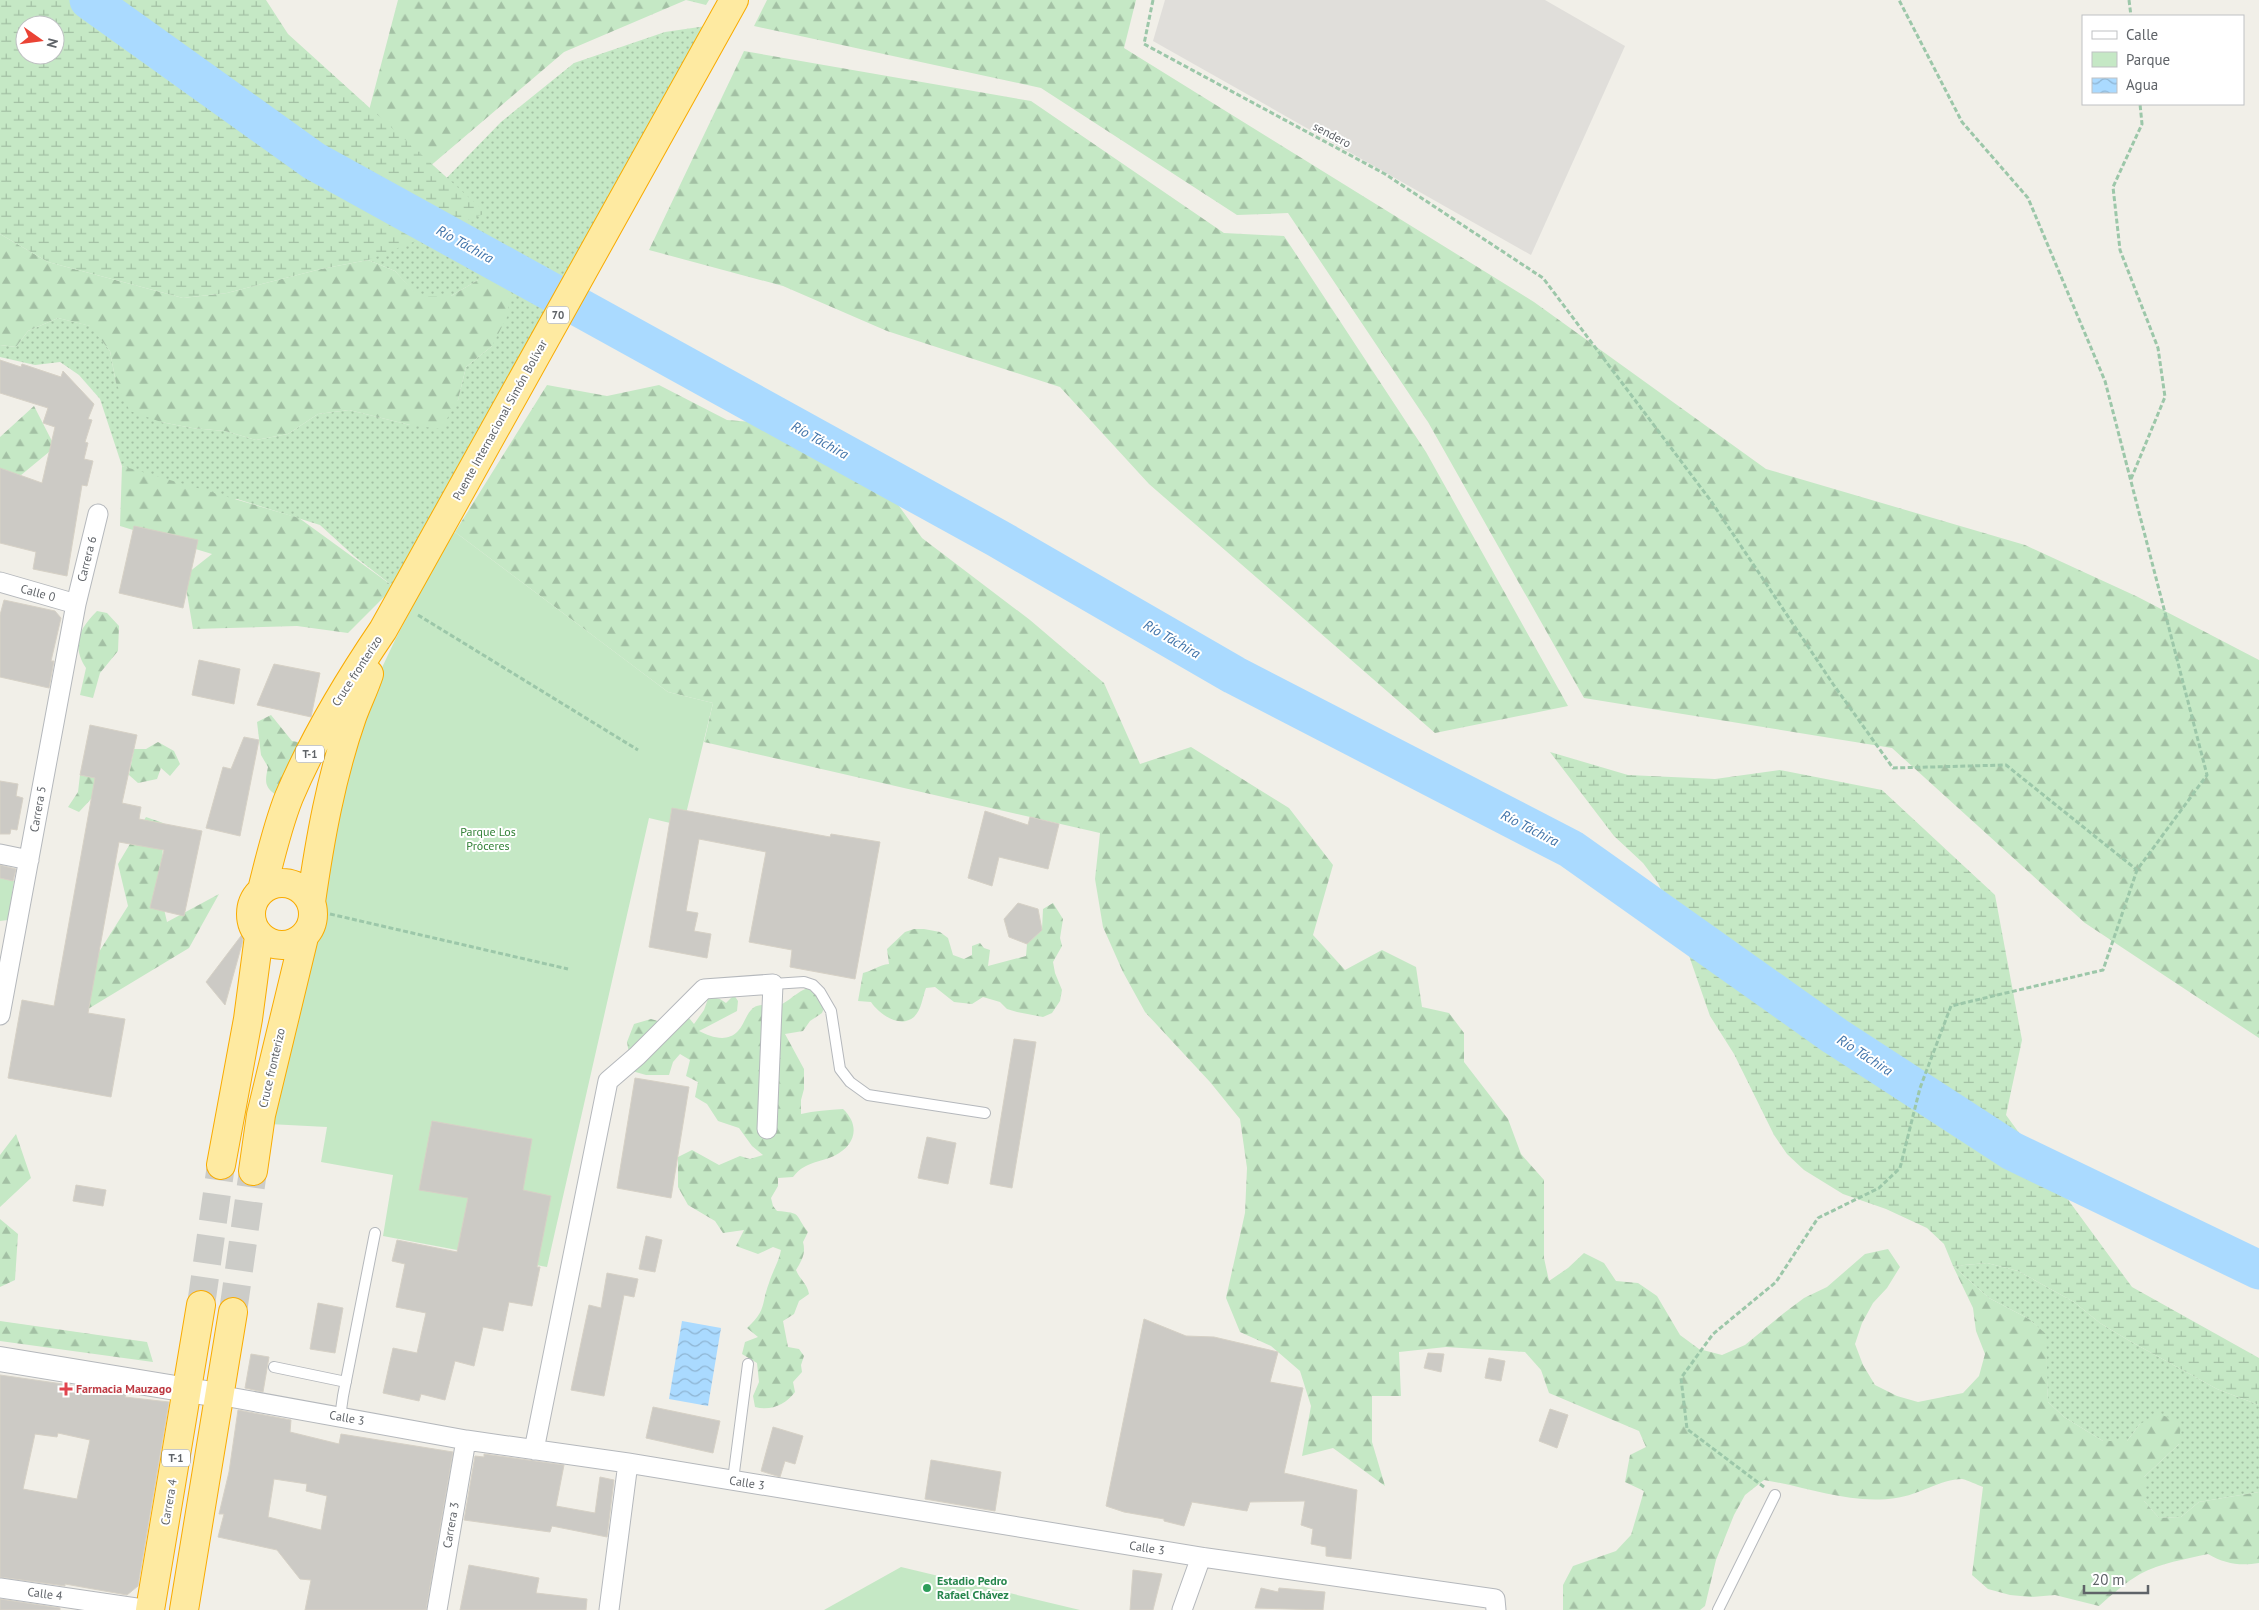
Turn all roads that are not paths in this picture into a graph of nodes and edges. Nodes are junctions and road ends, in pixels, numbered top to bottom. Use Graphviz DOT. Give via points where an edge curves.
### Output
graph roads {
  1 [pos="734,0"];
  2 [pos="98,514"];
  3 [pos="0,582"];
  4 [pos="76,604"];
  5 [pos="383,630"];
  6 [pos="0,854"];
  7 [pos="29,860"];
  8 [pos="262,890"];
  9 [pos="318,907"];
  10 [pos="259,936"];
  11 [pos="304,936"];
  12 [pos="772,984"];
  13 [pos="0,1015"];
  14 [pos="985,1113"];
  15 [pos="767,1129"];
  16 [pos="221,1165"];
  17 [pos="252,1171"];
  18 [pos="376,1233"];
  19 [pos="201,1305"];
  20 [pos="233,1312"];
  21 [pos="0,1358"];
  22 [pos="748,1364"];
  23 [pos="274,1367"];
  24 [pos="346,1382"];
  25 [pos="188,1390"];
  26 [pos="218,1395"];
  27 [pos="340,1417"];
  28 [pos="466,1440"];
  29 [pos="534,1450"];
  30 [pos="628,1463"];
  31 [pos="734,1480"];
  32 [pos="1775,1495"];
  33 [pos="1201,1557"];
  34 [pos="0,1588"];
  35 [pos="1496,1604"];
  36 [pos="150,1610"];
  37 [pos="185,1610"];
  38 [pos="437,1610"];
  39 [pos="609,1610"];
  40 [pos="1182,1610"];
  41 [pos="1718,1610"];
  1 -- 5 [label="highway, Puente Internacional Simón Bolívar / 70"];
  2 -- 4 [label="street, Carrera 6"];
  3 -- 4 [label="street, Calle 0"];
  4 -- 7 [label="street, Carrera 5"];
  5 -- 8 [label="highway, Cruce fronterizo / T-1" via="330,712 289,797"];
  5 -- 9 [label="highway, Cruce fronterizo / T-1" via="352,716 323,824"];
  6 -- 7 [label="street"];
  7 -- 13 [label="street, Carrera 5"];
  8 -- 9 [label="highway" via="270,884 290,883 306,893"];
  8 -- 10 [label="highway, Cruce fronterizo / T-1" via="251,908 251,918"];
  9 -- 11 [label="highway, Cruce fronterizo / T-1"];
  10 -- 11 [label="highway" via="281,945"];
  10 -- 16 [label="highway, Cruce fronterizo / T-1" via="248,1019"];
  11 -- 17 [label="highway, Cruce fronterizo / T-1" via="261,1115"];
  12 -- 14 [label="lane" via="804,982 820,992 831,1012 840,1069 850,1082 868,1095"];
  12 -- 15 [label="street"];
  12 -- 29 [label="street" via="704,989 608,1081"];
  18 -- 24 [label="lane"];
  19 -- 25 [label="highway, Carrera 4 / T-1"];
  20 -- 26 [label="highway, T-1"];
  21 -- 25 [label="street, Calle 3"];
  22 -- 31 [label="lane"];
  23 -- 24 [label="lane"];
  24 -- 27 [label="lane"];
  25 -- 26 [label="street, Calle 3"];
  25 -- 36 [label="highway, Carrera 4 / T-1"];
  26 -- 27 [label="street, Calle 3"];
  26 -- 37 [label="highway, T-1"];
  27 -- 28 [label="street, Calle 3"];
  28 -- 29 [label="street, Calle 3"];
  28 -- 38 [label="street, Carrera 3"];
  29 -- 30 [label="street, Calle 3"];
  30 -- 31 [label="street, Calle 3"];
  30 -- 39 [label="street"];
  31 -- 33 [label="street, Calle 3"];
  32 -- 41 [label="lane"];
  33 -- 35 [label="street, Calle 3"];
  33 -- 40 [label="street"];
  34 -- 36 [label="street, Calle 4"];
}
